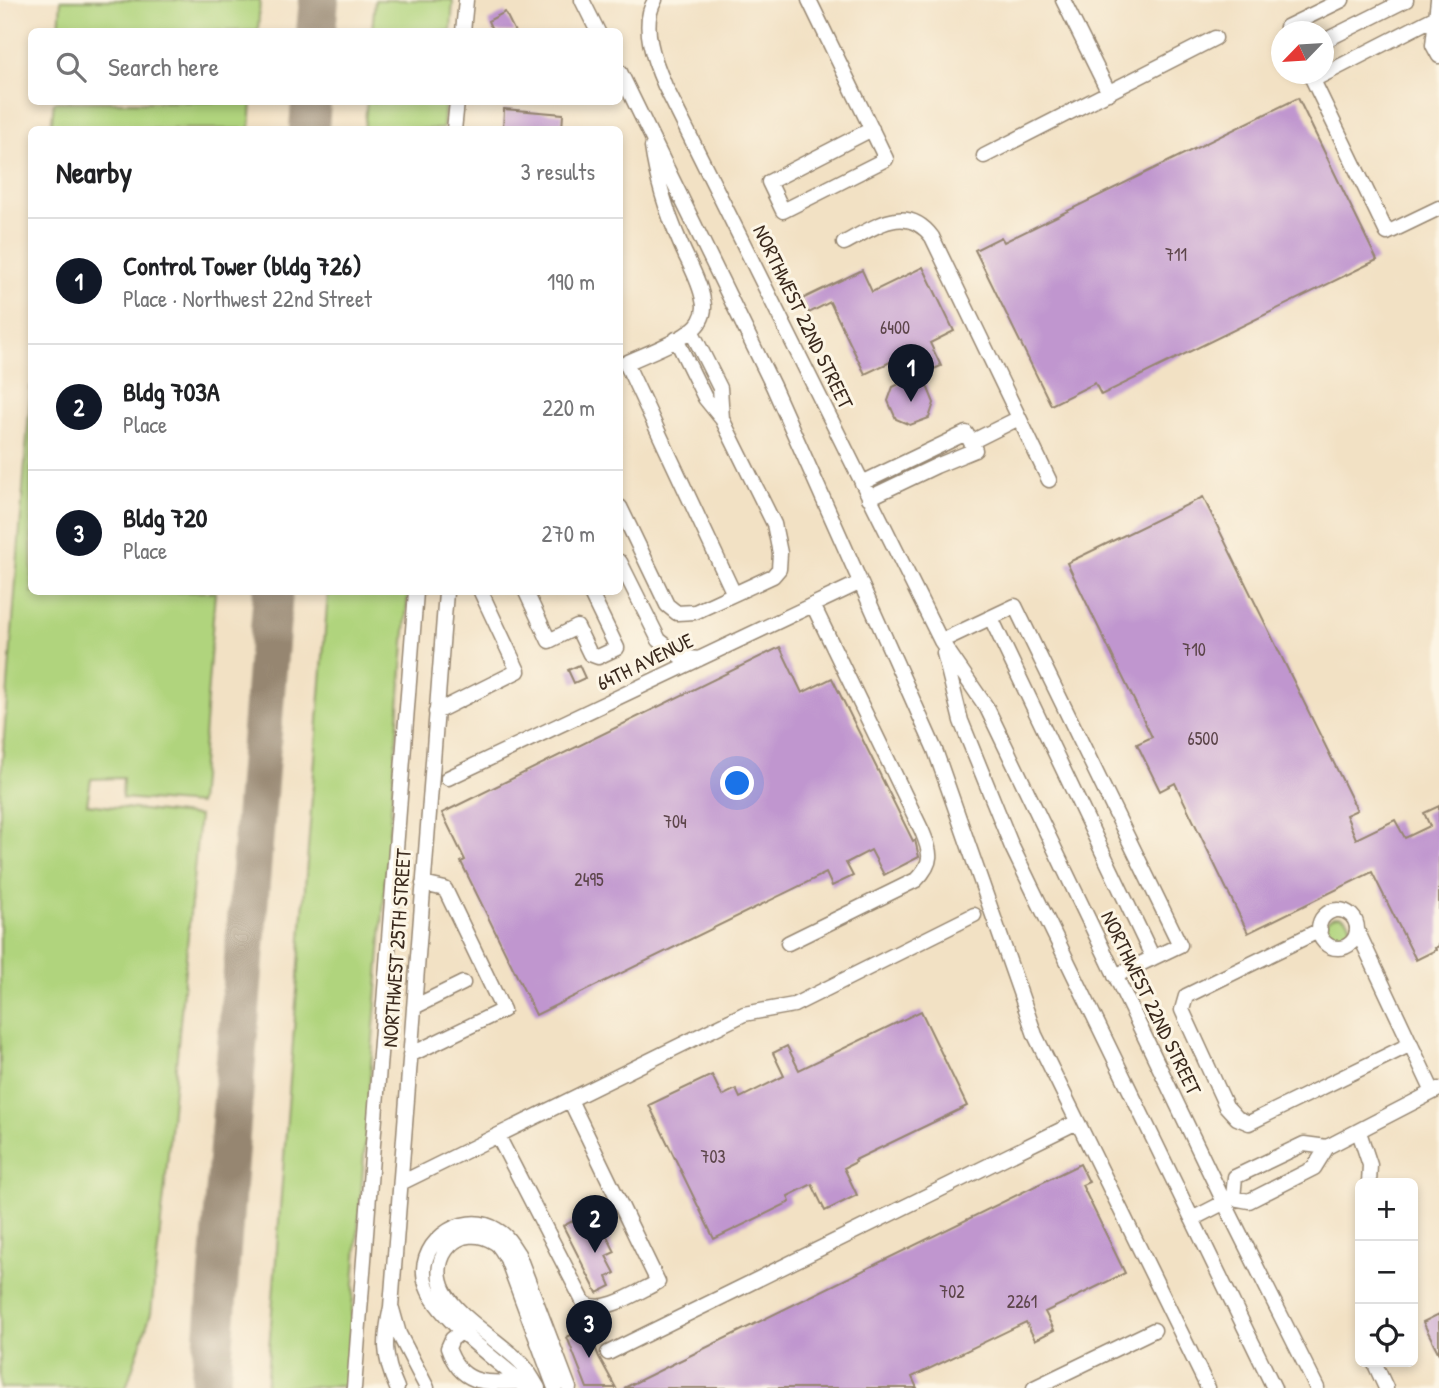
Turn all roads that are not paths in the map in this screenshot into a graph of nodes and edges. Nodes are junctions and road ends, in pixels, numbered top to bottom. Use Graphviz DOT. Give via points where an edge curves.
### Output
graph roads {
  1 [pos="466,0"];
  2 [pos="582,0"];
  3 [pos="809,0"];
  4 [pos="1063,0"];
  5 [pos="1342,0"];
  6 [pos="1406,0"];
  7 [pos="1438,0"];
  8 [pos="654,2"];
  9 [pos="1438,16"];
  10 [pos="1299,21"];
  11 [pos="463,28"];
  12 [pos="596,28"];
  13 [pos="1334,36"];
  14 [pos="1215,38"];
  15 [pos="1439,57"];
  16 [pos="1334,66"];
  17 [pos="623,78"];
  18 [pos="1314,84"];
  19 [pos="1109,93"];
  20 [pos="457,105"];
  21 [pos="454,126"];
  22 [pos="872,129"];
  23 [pos="651,135"];
  24 [pos="984,156"];
  25 [pos="1439,208"];
  26 [pos="844,243"];
  27 [pos="691,330"];
  28 [pos="677,339"];
  29 [pos="1019,418"];
  30 [pos="723,419"];
  31 [pos="971,442"];
  32 [pos="1049,480"];
  33 [pos="862,483"];
  34 [pos="869,498"];
  35 [pos="623,513"];
  36 [pos="623,568"];
  37 [pos="859,583"];
  38 [pos="734,594"];
  39 [pos="416,595"];
  40 [pos="446,595"];
  41 [pos="482,595"];
  42 [pos="527,595"];
  43 [pos="591,595"];
  44 [pos="813,605"];
  45 [pos="991,618"];
  46 [pos="941,641"];
  47 [pos="700,659"];
  48 [pos="436,712"];
  49 [pos="448,778"];
  50 [pos="423,884"];
  51 [pos="974,915"];
  52 [pos="1320,930"];
  53 [pos="1357,930"];
  54 [pos="788,943"];
  55 [pos="1153,957"];
  56 [pos="1115,976"];
  57 [pos="463,983"];
  58 [pos="414,1007"];
  59 [pos="1411,1044"];
  60 [pos="411,1055"];
  61 [pos="1436,1091"];
  62 [pos="569,1100"];
  63 [pos="1077,1122"];
  64 [pos="1359,1132"];
  65 [pos="498,1136"];
  66 [pos="1327,1147"];
  67 [pos="1369,1178"];
  68 [pos="401,1183"];
  69 [pos="1228,1200"];
  70 [pos="1192,1219"];
  71 [pos="445,1304"];
  72 [pos="391,1307"];
  73 [pos="468,1326"];
  74 [pos="1154,1330"];
  75 [pos="608,1353"];
  76 [pos="1376,1367"];
  77 [pos="522,1385"];
  78 [pos="354,1388"];
  79 [pos="397,1388"];
  80 [pos="426,1388"];
  81 [pos="538,1388"];
  82 [pos="555,1388"];
  83 [pos="569,1388"];
  84 [pos="1034,1388"];
  85 [pos="1208,1388"];
  86 [pos="1273,1388"];
  87 [pos="1317,1388"];
  88 [pos="1387,1388"];
  1 -- 11 [label="street"];
  2 -- 12 [label="street"];
  3 -- 22 [label="street"];
  4 -- 19 [label="street"];
  5 -- 10 [label="street"];
  6 -- 13 [label="street"];
  7 -- 9 [label="street"];
  8 -- 33 [label="street, NORTHWEST 22ND STREET" via="649,34 659,73"];
  9 -- 15 [label="street" via="1433,45"];
  9 -- 16 [label="street"];
  14 -- 19 [label="street"];
  17 -- 23 [label="street"];
  18 -- 25 [label="street" via="1387,233"];
  19 -- 24 [label="street"];
  20 -- 21 [label="street"];
  22 -- 22 [label="street" via="886,159 783,211 769,182"];
  23 -- 27 [label="street" via="663,201 703,299 701,320"];
  23 -- 37 [label="street" via="773,386"];
  26 -- 29 [label="street" via="892,220 913,220 925,228"];
  27 -- 28 [label="street"];
  27 -- 30 [label="street" via="720,388"];
  28 -- 30 [label="street" via="705,398"];
  28 -- 38 [label="street" via="626,363"];
  29 -- 31 [label="street"];
  29 -- 32 [label="street"];
  30 -- 38 [label="street" via="774,524 780,553 779,569 773,576"];
  31 -- 33 [label="street" via="966,433"];
  31 -- 34 [label="street" via="975,450"];
  33 -- 34 [label="street, NORTHWEST 22ND STREET"];
  34 -- 46 [label="street, NORTHWEST 22ND STREET"];
  35 -- 38 [label="street" via="667,605 677,613 695,612"];
  36 -- 47 [label="street" via="659,640 681,657"];
  37 -- 44 [label="street, 64TH AVENUE"];
  37 -- 63 [label="street" via="934,750 1028,1016"];
  39 -- 78 [label="street"];
  40 -- 48 [label="street, NORTHWEST 25TH STREET"];
  41 -- 48 [label="street" via="518,671"];
  42 -- 43 [label="street" via="549,641 577,628 590,654 598,657 617,648"];
  44 -- 47 [label="street, 64TH AVENUE"];
  44 -- 54 [label="street" via="922,831 930,861 916,880"];
  45 -- 46 [label="street"];
  45 -- 55 [label="street"];
  45 -- 55 [label="street" via="1015,606 1180,944"];
  46 -- 56 [label="street, NORTHWEST 22ND STREET" via="987,708"];
  46 -- 70 [label="street, NORTHWEST 22ND STREET" via="961,721 1013,847"];
  47 -- 49 [label="street, 64TH AVENUE"];
  48 -- 50 [label="street, NORTHWEST 25TH STREET"];
  50 -- 58 [label="street, NORTHWEST 25TH STREET"];
  50 -- 60 [label="street" via="445,889 503,1010"];
  51 -- 62 [label="street" via="794,1005 744,1014"];
  52 -- 53 [label="street" via="1324,941 1340,948 1351,943"];
  52 -- 53 [label="street" via="1323,918 1339,910 1351,915"];
  52 -- 59 [label="street" via="1186,996 1182,1010 1226,1106 1249,1123"];
  53 -- 59 [label="street"];
  55 -- 56 [label="street"];
  56 -- 69 [label="street, NORTHWEST 22ND STREET"];
  57 -- 58 [label="street"];
  58 -- 60 [label="street, NORTHWEST 25TH STREET"];
  59 -- 61 [label="street"];
  60 -- 68 [label="street, NORTHWEST 25TH STREET"];
  61 -- 64 [label="street"];
  62 -- 65 [label="street"];
  62 -- 65 [label="street" via="658,1282 604,1308 584,1303"];
  63 -- 75 [label="street"];
  63 -- 85 [label="street"];
  64 -- 66 [label="street"];
  64 -- 67 [label="street" via="1370,1165"];
  65 -- 68 [label="street"];
  66 -- 69 [label="street" via="1314,1168 1249,1201"];
  66 -- 69 [label="street" via="1304,1144 1235,1177"];
  68 -- 72 [label="street, NORTHWEST 25TH STREET"];
  69 -- 70 [label="street"];
  69 -- 87 [label="street, NORTHWEST 22ND STREET"];
  70 -- 86 [label="street, NORTHWEST 22ND STREET"];
  71 -- 73 [label="street"];
  71 -- 82 [label="street" via="439,1261 447,1246 472,1236 496,1242 507,1259"];
  71 -- 83 [label="street" via="426,1287 424,1271 434,1243 463,1223 489,1225 500,1231 518,1254"];
  72 -- 79 [label="street, NORTHWEST 25TH STREET" via="385,1348"];
  72 -- 80 [label="street, NORTHWEST 25TH STREET"];
  73 -- 77 [label="street"];
  73 -- 77 [label="street" via="447,1348 462,1372 473,1380"];
  73 -- 81 [label="street" via="524,1366"];
  74 -- 84 [label="street"];
  76 -- 88 [label="street"];
}
